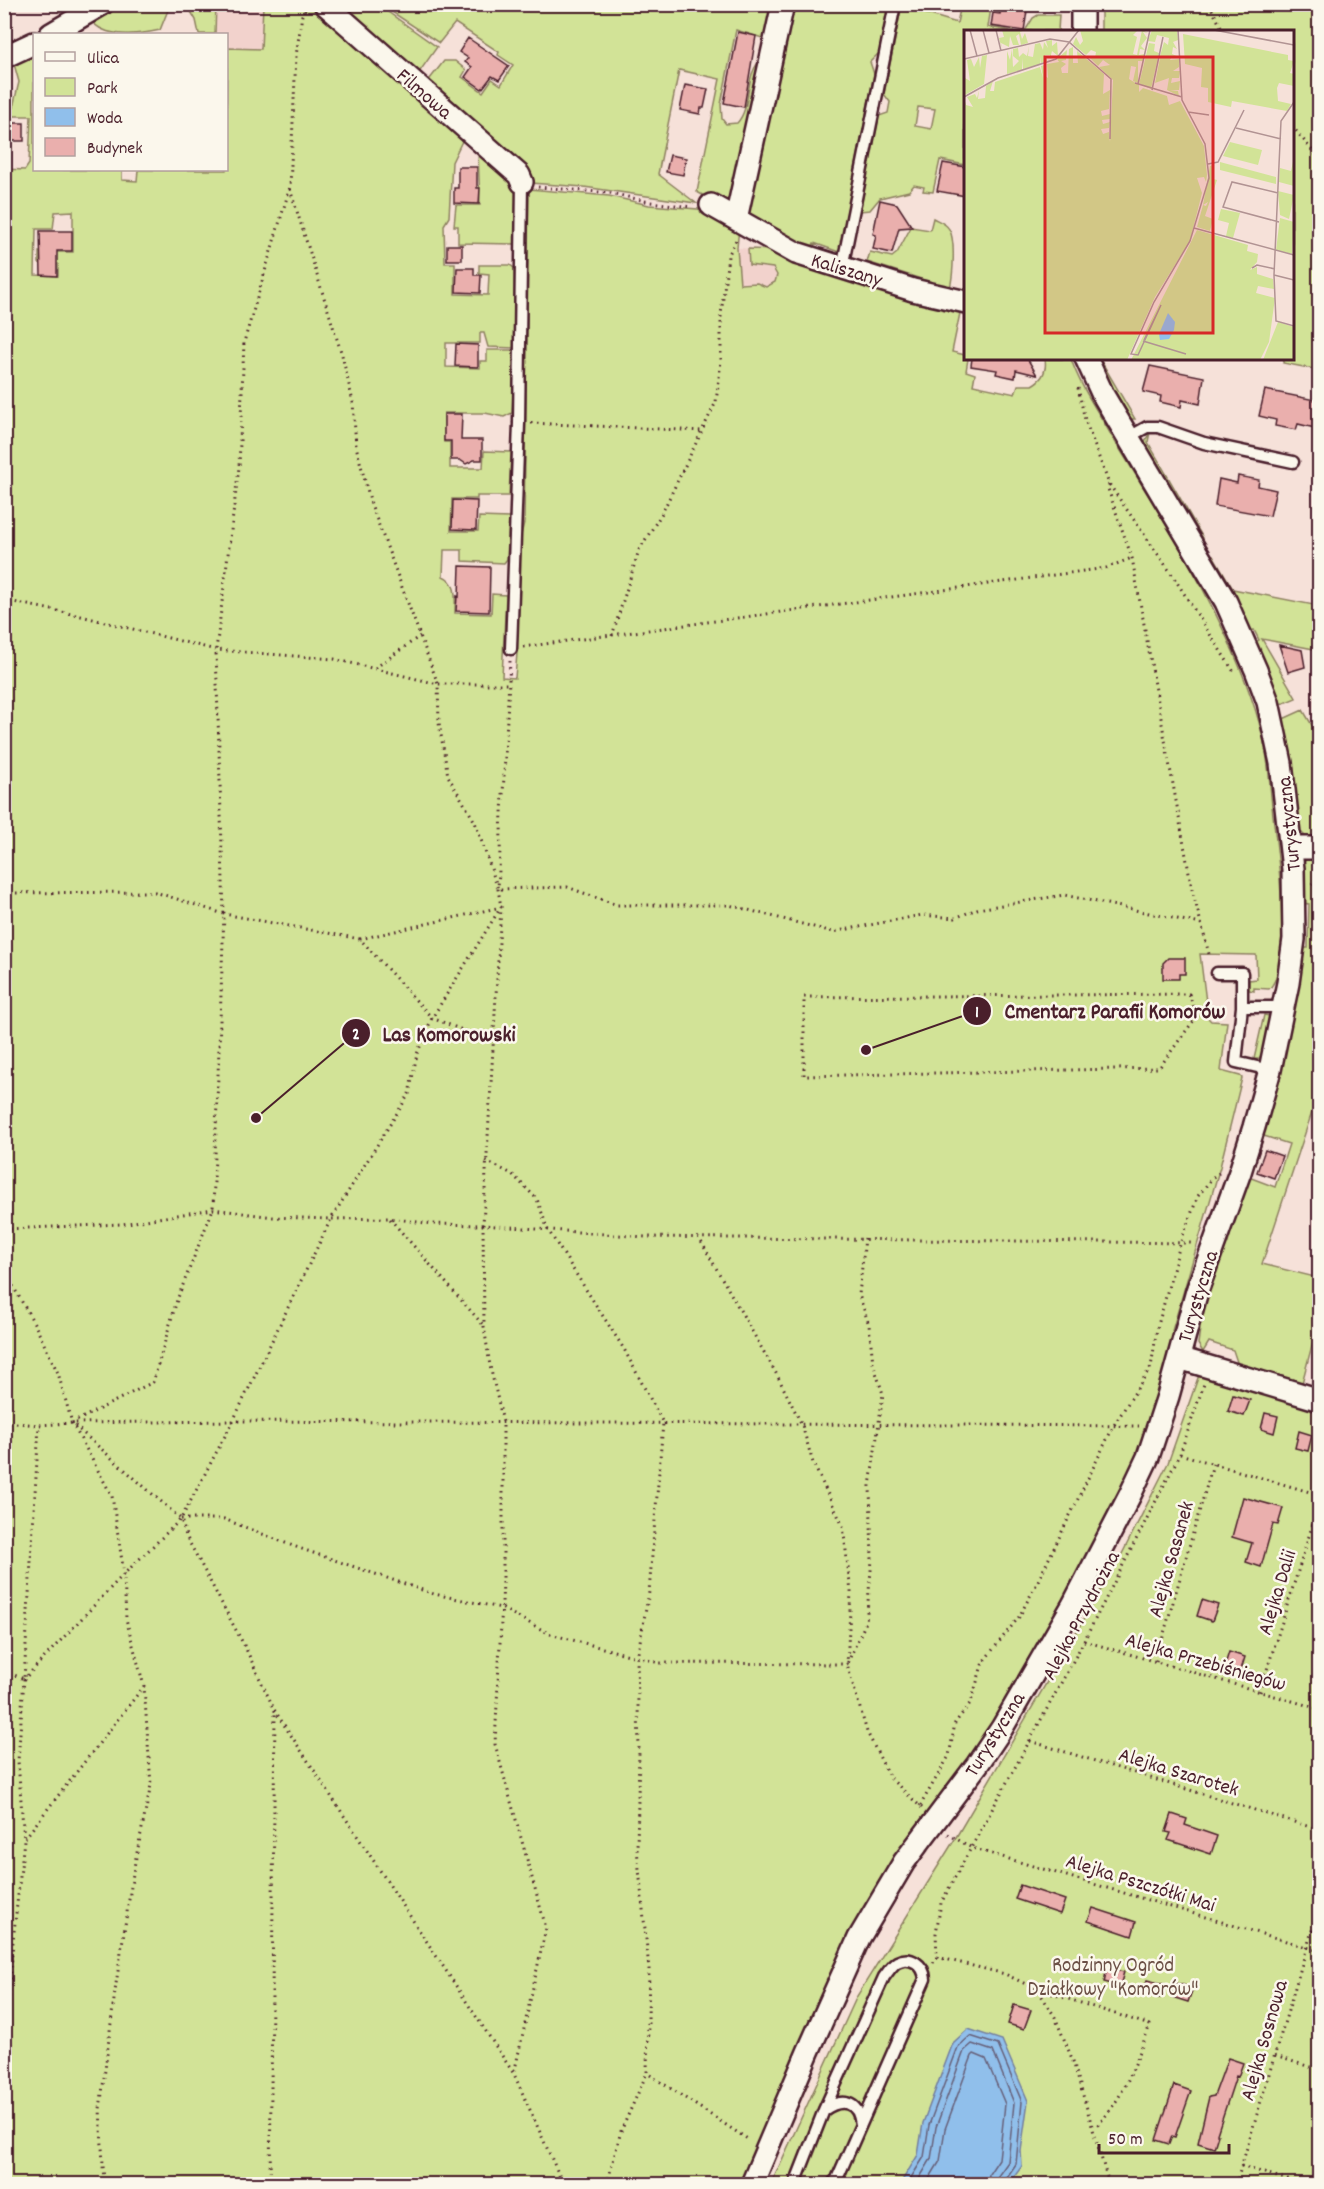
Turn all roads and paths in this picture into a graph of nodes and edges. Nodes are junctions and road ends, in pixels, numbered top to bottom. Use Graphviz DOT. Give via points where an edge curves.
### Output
graph roads {
  1 [pos="102,4"];
  2 [pos="307,4"];
  3 [pos="325,4"];
  4 [pos="783,4"];
  5 [pos="895,4"];
  6 [pos="1082,4"];
  7 [pos="1209,4"];
  8 [pos="1082,30"];
  9 [pos="1223,30"];
  10 [pos="53,33"];
  11 [pos="33,43"];
  12 [pos="4,57"];
  13 [pos="1294,127"];
  14 [pos="1320,160"];
  15 [pos="522,182"];
  16 [pos="290,187"];
  17 [pos="711,205"];
  18 [pos="740,222"];
  19 [pos="842,268"];
  20 [pos="964,302"];
  21 [pos="1087,360"];
  22 [pos="1077,383"];
  23 [pos="519,423"];
  24 [pos="703,430"];
  25 [pos="1129,437"];
  26 [pos="1293,462"];
  27 [pos="1109,484"];
  28 [pos="1132,558"];
  29 [pos="4,600"];
  30 [pos="420,636"];
  31 [pos="612,636"];
  32 [pos="511,649"];
  33 [pos="216,650"];
  34 [pos="375,668"];
  35 [pos="1235,674"];
  36 [pos="438,684"];
  37 [pos="510,684"];
  38 [pos="1291,848"];
  39 [pos="1320,848"];
  40 [pos="498,889"];
  41 [pos="4,893"];
  42 [pos="501,907"];
  43 [pos="224,914"];
  44 [pos="1201,924"];
  45 [pos="360,939"];
  46 [pos="1209,954"];
  47 [pos="1217,973"];
  48 [pos="1242,1007"];
  49 [pos="1284,1007"];
  50 [pos="1197,1016"];
  51 [pos="1208,1016"];
  52 [pos="432,1018"];
  53 [pos="493,1042"];
  54 [pos="1270,1070"];
  55 [pos="486,1161"];
  56 [pos="1221,1172"];
  57 [pos="213,1209"];
  58 [pos="388,1218"];
  59 [pos="331,1219"];
  60 [pos="483,1225"];
  61 [pos="4,1229"];
  62 [pos="548,1230"];
  63 [pos="699,1238"];
  64 [pos="865,1238"];
  65 [pos="1181,1241"];
  66 [pos="1197,1243"];
  67 [pos="4,1270"];
  68 [pos="484,1326"];
  69 [pos="1179,1358"];
  70 [pos="1205,1382"];
  71 [pos="1320,1400"];
  72 [pos="232,1421"];
  73 [pos="4,1422"];
  74 [pos="503,1422"];
  75 [pos="72,1423"];
  76 [pos="663,1423"];
  77 [pos="39,1425"];
  78 [pos="802,1425"];
  79 [pos="878,1425"];
  80 [pos="1114,1425"];
  81 [pos="1158,1426"];
  82 [pos="1180,1454"];
  83 [pos="1213,1464"];
  84 [pos="1320,1495"];
  85 [pos="1320,1501"];
  86 [pos="181,1519"];
  87 [pos="124,1574"];
  88 [pos="501,1608"];
  89 [pos="1084,1641"];
  90 [pos="637,1658"];
  91 [pos="1156,1662"];
  92 [pos="847,1664"];
  93 [pos="4,1671"];
  94 [pos="24,1679"];
  95 [pos="144,1686"];
  96 [pos="1260,1692"];
  97 [pos="1320,1709"];
  98 [pos="275,1711"];
  99 [pos="1030,1741"];
  100 [pos="920,1806"];
  101 [pos="934,1823"];
  102 [pos="1320,1830"];
  103 [pos="955,1839"];
  104 [pos="24,1840"];
  105 [pos="972,1848"];
  106 [pos="1320,1904"];
  107 [pos="1306,1947"];
  108 [pos="1320,1951"];
  109 [pos="1038,1990"];
  110 [pos="1275,2056"];
  111 [pos="4,2069"];
  112 [pos="1320,2070"];
  113 [pos="647,2073"];
  114 [pos="514,2074"];
  115 [pos="824,2110"];
  116 [pos="861,2124"];
  117 [pos="1094,2129"];
  118 [pos="766,2151"];
  119 [pos="1241,2166"];
  120 [pos="104,2184"];
  121 [pos="270,2184"];
  122 [pos="563,2184"];
  123 [pos="607,2184"];
  124 [pos="752,2184"];
  125 [pos="795,2184"];
  126 [pos="832,2184"];
  127 [pos="1109,2184"];
  128 [pos="1236,2184"];
  129 [pos="1302,2184"];
  1 -- 10 [label="street"];
  2 -- 16 [label="path" via="296,56"];
  3 -- 15 [label="street, Filmowa" via="519,175"];
  4 -- 18 [label="street"];
  5 -- 19 [label="lane"];
  6 -- 8 [label="street"];
  7 -- 9 [label="path"];
  11 -- 12 [label="street"];
  13 -- 14 [label="path"];
  15 -- 17 [label="path" via="699,208"];
  15 -- 23 [label="lane"];
  16 -- 30 [label="path" via="342,355 353,402 356,446 371,504"];
  16 -- 33 [label="path" via="244,342 239,467"];
  17 -- 18 [label="street, Kaliszany"];
  18 -- 19 [label="street, Kaliszany" via="796,253"];
  18 -- 24 [label="path" via="728,256 716,402"];
  19 -- 20 [label="street, Kaliszany"];
  21 -- 25 [label="street, Turystyczna"];
  22 -- 27 [label="path" via="1085,420"];
  23 -- 24 [label="path"];
  23 -- 32 [label="lane"];
  24 -- 31 [label="path" via="639,550"];
  25 -- 26 [label="lane" via="1147,427 1158,427 1195,440"];
  25 -- 38 [label="street, Turystyczna" via="1226,602 1256,670 1278,747"];
  27 -- 28 [label="path"];
  27 -- 35 [label="path"];
  28 -- 31 [label="path" via="1106,568"];
  28 -- 44 [label="path"];
  29 -- 33 [label="path"];
  30 -- 34 [label="path"];
  30 -- 36 [label="path"];
  31 -- 32 [label="path"];
  32 -- 37 [label="path"];
  33 -- 34 [label="path" via="334,659"];
  33 -- 43 [label="path"];
  34 -- 36 [label="path"];
  36 -- 37 [label="path"];
  36 -- 40 [label="path" via="439,723 448,776 475,822"];
  37 -- 40 [label="path"];
  38 -- 39 [label="street"];
  38 -- 49 [label="street, Turystyczna" via="1294,939"];
  40 -- 42 [label="path"];
  40 -- 44 [label="path" via="567,887 617,904 729,905 833,932 922,915 955,918 977,909 1064,895"];
  41 -- 43 [label="path" via="155,892"];
  42 -- 45 [label="path"];
  42 -- 52 [label="path"];
  42 -- 53 [label="path"];
  43 -- 45 [label="path"];
  43 -- 57 [label="path"];
  44 -- 46 [label="path"];
  45 -- 52 [label="path"];
  47 -- 48 [label="lane" via="1242,973"];
  48 -- 49 [label="lane"];
  48 -- 54 [label="lane" via="1236,1062"];
  49 -- 54 [label="street, Turystyczna"];
  50 -- 50 [label="path" via="1189,994 804,997 804,1076 1159,1068"];
  50 -- 51 [label="path"];
  52 -- 53 [label="path"];
  52 -- 59 [label="path" via="417,1054 409,1094"];
  53 -- 55 [label="path"];
  54 -- 69 [label="street, Turystyczna" via="1240,1172 1200,1281"];
  55 -- 60 [label="path"];
  55 -- 62 [label="path" via="512,1174 537,1199"];
  56 -- 65 [label="path" via="1198,1196"];
  57 -- 59 [label="path"];
  57 -- 61 [label="path" via="122,1224"];
  57 -- 75 [label="path" via="177,1300 153,1382"];
  58 -- 59 [label="path"];
  58 -- 60 [label="path"];
  58 -- 68 [label="path"];
  59 -- 72 [label="path"];
  60 -- 62 [label="path"];
  60 -- 68 [label="path"];
  62 -- 63 [label="path"];
  62 -- 76 [label="path" via="624,1349"];
  63 -- 64 [label="path"];
  63 -- 78 [label="path"];
  64 -- 65 [label="path"];
  64 -- 79 [label="path" via="860,1295 883,1394"];
  65 -- 66 [label="path"];
  65 -- 80 [label="path" via="1156,1329 1151,1367"];
  67 -- 75 [label="path" via="58,1373"];
  68 -- 74 [label="path"];
  69 -- 71 [label="street"];
  69 -- 81 [label="street, Turystyczna"];
  70 -- 82 [label="path, Alejka Przydrożna"];
  72 -- 74 [label="path"];
  72 -- 75 [label="path"];
  72 -- 86 [label="path"];
  73 -- 77 [label="path"];
  74 -- 76 [label="path"];
  74 -- 88 [label="path"];
  75 -- 77 [label="path"];
  75 -- 86 [label="path"];
  75 -- 87 [label="path" via="112,1496"];
  76 -- 78 [label="path"];
  76 -- 90 [label="path" via="649,1592"];
  77 -- 94 [label="path"];
  78 -- 79 [label="path"];
  78 -- 92 [label="path" via="813,1463 843,1526 851,1592"];
  79 -- 80 [label="path"];
  79 -- 92 [label="path" via="870,1486 872,1560 866,1622"];
  80 -- 81 [label="path"];
  80 -- 100 [label="path" via="1032,1593 983,1662 971,1702 955,1723 949,1756"];
  81 -- 101 [label="street, Turystyczna" via="1130,1495 1073,1605 1002,1728"];
  82 -- 83 [label="path"];
  82 -- 89 [label="path, Alejka Przydrożna"];
  83 -- 84 [label="path"];
  83 -- 91 [label="path, Alejka Sasanek"];
  85 -- 96 [label="path, Alejka Dalii"];
  86 -- 87 [label="path"];
  86 -- 88 [label="path" via="224,1519 434,1594"];
  86 -- 98 [label="path"];
  87 -- 94 [label="path"];
  87 -- 95 [label="path" via="126,1618"];
  88 -- 90 [label="path" via="550,1634"];
  88 -- 114 [label="path" via="495,1744 546,1928"];
  89 -- 91 [label="path, Alejka Przebiśniegów"];
  89 -- 99 [label="path, Alejka Przydrożna"];
  90 -- 92 [label="path" via="659,1663"];
  90 -- 113 [label="path" via="637,1849 649,1969"];
  91 -- 96 [label="path, Alejka Przebiśniegów"];
  92 -- 100 [label="path" via="867,1731 885,1769"];
  93 -- 94 [label="path"];
  94 -- 104 [label="path" via="18,1761"];
  95 -- 104 [label="path"];
  95 -- 120 [label="path" via="151,1785 117,1972 100,2109"];
  96 -- 97 [label="path, Alejka Przebiśniegów"];
  98 -- 114 [label="path"];
  98 -- 121 [label="path"];
  99 -- 102 [label="path, Alejka Szarotek"];
  99 -- 105 [label="path, Alejka Przydrożna"];
  100 -- 101 [label="path"];
  101 -- 118 [label="street, Turystyczna" via="904,1862 859,1938"];
  103 -- 105 [label="path, Alejka Pszczółki Mai"];
  104 -- 111 [label="path"];
  105 -- 107 [label="path, Alejka Pszczółki Mai"];
  105 -- 109 [label="path, Alejka Przydrożna" via="942,1903 936,1932 937,1957 1005,1974"];
  106 -- 107 [label="path, Alejka Sosnowa"];
  107 -- 108 [label="path, Alejka Pszczółki Mai"];
  107 -- 110 [label="path, Alejka Sosnowa"];
  109 -- 117 [label="path" via="1055,2017 1073,2061"];
  109 -- 117 [label="path" via="1150,2025 1125,2090"];
  110 -- 112 [label="path"];
  110 -- 119 [label="path, Alejka Sosnowa"];
  113 -- 118 [label="path"];
  113 -- 123 [label="path" via="621,2131"];
  114 -- 122 [label="path"];
  115 -- 116 [label="lane" via="846,2102 858,2112"];
  115 -- 116 [label="lane" via="884,1977 897,1962 916,1962 925,1979"];
  115 -- 125 [label="lane"];
  116 -- 126 [label="lane"];
  117 -- 127 [label="path"];
  118 -- 124 [label="street, Turystyczna"];
  119 -- 128 [label="path, Alejka Sosnowa"];
  119 -- 129 [label="path"];
}
